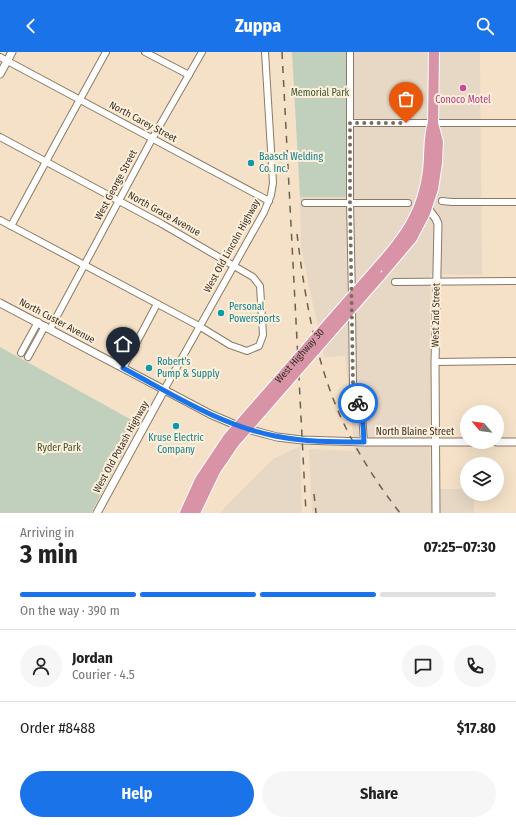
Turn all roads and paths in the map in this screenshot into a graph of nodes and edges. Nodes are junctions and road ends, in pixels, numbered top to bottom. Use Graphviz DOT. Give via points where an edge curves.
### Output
graph roads {
  1 [pos="12,52"];
  2 [pos="106,52"];
  3 [pos="145,52"];
  4 [pos="202,52"];
  5 [pos="265,52"];
  6 [pos="350,52"];
  7 [pos="434,52"];
  8 [pos="0,57"];
  9 [pos="7,61"];
  10 [pos="0,74"];
  11 [pos="189,75"];
  12 [pos="80,100"];
  13 [pos="350,123"];
  14 [pos="434,123"];
  15 [pos="516,123"];
  16 [pos="0,137"];
  17 [pos="152,139"];
  18 [pos="46,162"];
  19 [pos="269,200"];
  20 [pos="119,201"];
  21 [pos="442,201"];
  22 [pos="516,202"];
  23 [pos="305,203"];
  24 [pos="350,203"];
  25 [pos="408,203"];
  26 [pos="424,205"];
  27 [pos="0,220"];
  28 [pos="12,226"];
  29 [pos="85,265"];
  30 [pos="234,265"];
  31 [pos="516,281"];
  32 [pos="395,282"];
  33 [pos="436,282"];
  34 [pos="0,303"];
  35 [pos="157,304"];
  36 [pos="38,322"];
  37 [pos="199,326"];
  38 [pos="48,328"];
  39 [pos="21,353"];
  40 [pos="28,357"];
  41 [pos="516,361"];
  42 [pos="435,362"];
  43 [pos="123,368"];
  44 [pos="164,390"];
  45 [pos="302,440"];
  46 [pos="231,441"];
  47 [pos="364,442"];
  48 [pos="435,442"];
  49 [pos="460,442"];
  50 [pos="504,442"];
  51 [pos="516,442"];
  52 [pos="97,513"];
  53 [pos="185,513"];
  54 [pos="195,513"];
  55 [pos="436,513"];
  1 -- 9 [label="street"];
  2 -- 12 [label="street"];
  3 -- 11 [label="street"];
  4 -- 11 [label="street, West George Street"];
  5 -- 19 [label="street, West Old Lincoln Highway" via="272,183"];
  6 -- 13 [label="street"];
  7 -- 14 [label="highway"];
  8 -- 9 [label="street, North Carey Street"];
  9 -- 10 [label="street"];
  9 -- 12 [label="street, North Carey Street"];
  11 -- 17 [label="street, West George Street"];
  12 -- 17 [label="street, North Carey Street"];
  12 -- 18 [label="street"];
  13 -- 14 [label="street"];
  13 -- 24 [label="street"];
  14 -- 15 [label="street"];
  14 -- 26 [label="highway" via="429,137"];
  16 -- 18 [label="street, North Grace Avenue"];
  17 -- 19 [label="street, North Carey Street"];
  17 -- 20 [label="street, West George Street"];
  18 -- 20 [label="street, North Grace Avenue"];
  18 -- 28 [label="street"];
  19 -- 30 [label="street, West Old Lincoln Highway"];
  20 -- 29 [label="street, West George Street"];
  20 -- 30 [label="street, North Grace Avenue"];
  21 -- 22 [label="street"];
  23 -- 24 [label="street"];
  24 -- 25 [label="street"];
  24 -- 47 [label="street" via="353,385 362,414"];
  26 -- 33 [label="street, West 2nd Street" via="437,221"];
  26 -- 46 [label="highway, West Highway 30, bridge" via="405,234 272,386"];
  26 -- 46 [label="highway, West Highway 30, bridge" via="412,238"];
  27 -- 28 [label="street"];
  28 -- 29 [label="street"];
  29 -- 35 [label="street"];
  29 -- 38 [label="street, West George Street"];
  30 -- 37 [label="street, West Old Lincoln Highway"];
  30 -- 37 [label="street, North Grace Avenue" via="253,277 260,286 263,336 259,346 247,351 230,345"];
  31 -- 33 [label="street"];
  32 -- 33 [label="street"];
  33 -- 42 [label="street, West 2nd Street"];
  34 -- 36 [label="street, North Custer Avenue"];
  35 -- 37 [label="street"];
  35 -- 43 [label="street"];
  36 -- 38 [label="street, North Custer Avenue"];
  36 -- 39 [label="street"];
  37 -- 44 [label="street, West Old Lincoln Highway"];
  38 -- 40 [label="street, West George Street"];
  38 -- 43 [label="street, North Custer Avenue"];
  41 -- 42 [label="street"];
  42 -- 48 [label="street, West 2nd Street"];
  43 -- 44 [label="street, North Custer Avenue"];
  44 -- 45 [label="street, North Custer Avenue" via="235,425"];
  44 -- 52 [label="street, West Old Potash Highway"];
  45 -- 47 [label="street, North Blaine Street"];
  46 -- 53 [label="highway, West Highway 30" via="200,480"];
  46 -- 54 [label="highway, West Highway 30"];
  47 -- 48 [label="street, North Blaine Street"];
  48 -- 49 [label="street, North Blaine Street"];
  48 -- 55 [label="street, West 2nd Street"];
  50 -- 51 [label="street"];
}
